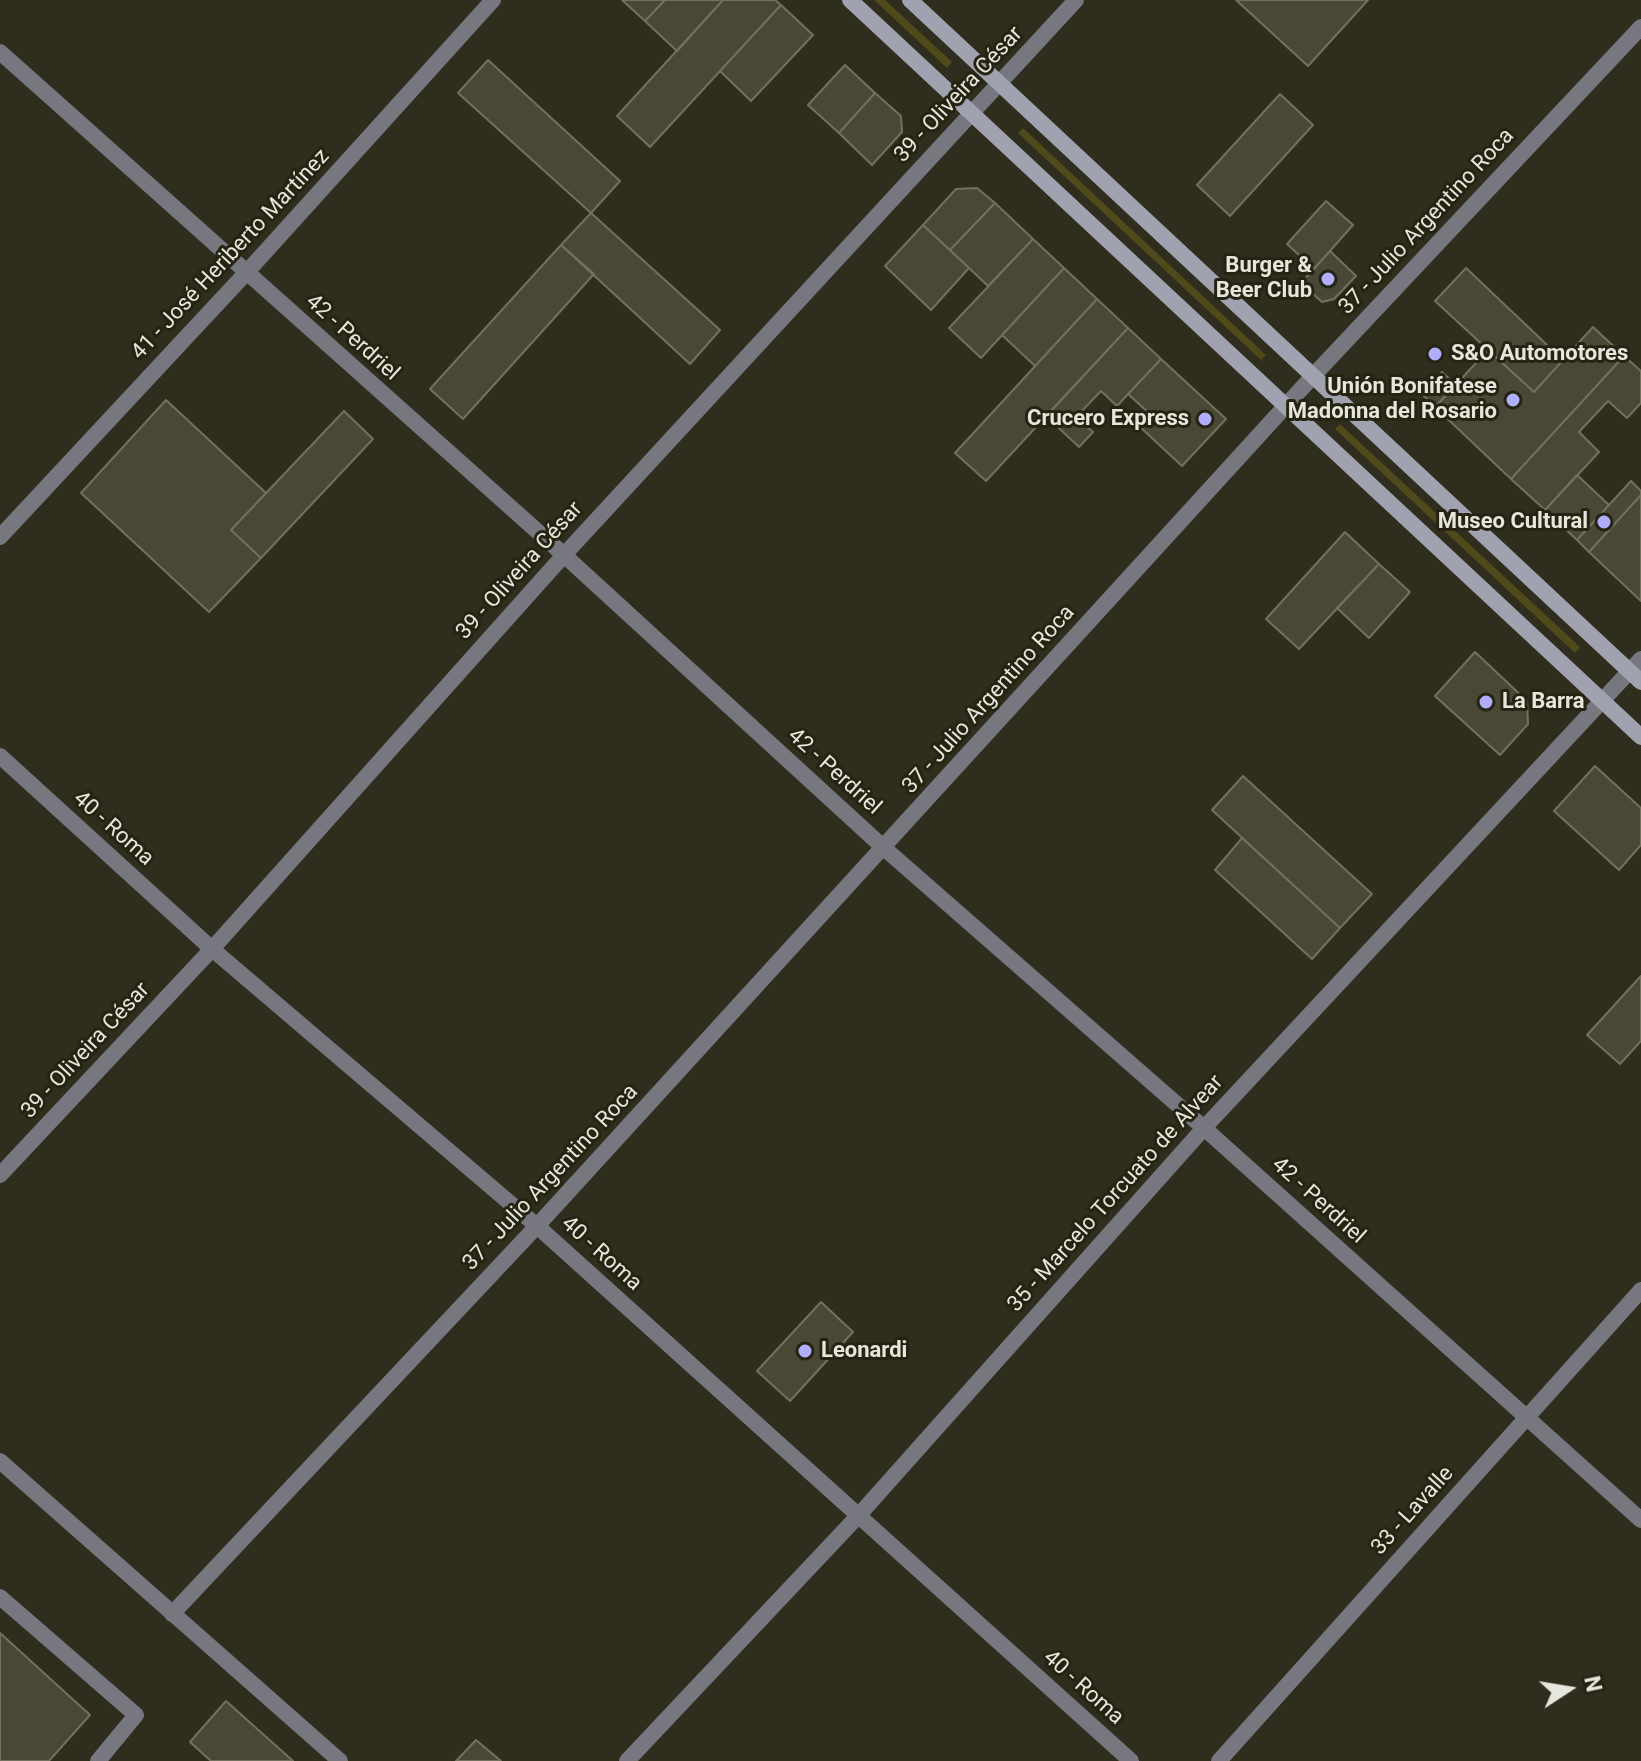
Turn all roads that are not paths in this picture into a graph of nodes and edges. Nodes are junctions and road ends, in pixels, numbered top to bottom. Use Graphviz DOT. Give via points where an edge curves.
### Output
graph roads {
  1 [pos="493,0"];
  2 [pos="850,0"];
  3 [pos="910,0"];
  4 [pos="1076,0"];
  5 [pos="1641,27"];
  6 [pos="0,52"];
  7 [pos="999,83"];
  8 [pos="972,114"];
  9 [pos="246,273"];
  10 [pos="1313,376"];
  11 [pos="1287,406"];
  12 [pos="0,537"];
  13 [pos="564,555"];
  14 [pos="1637,671"];
  15 [pos="1602,701"];
  16 [pos="1641,737"];
  17 [pos="0,756"];
  18 [pos="884,848"];
  19 [pos="212,949"];
  20 [pos="1204,1128"];
  21 [pos="0,1175"];
  22 [pos="537,1226"];
  23 [pos="1641,1290"];
  24 [pos="1526,1417"];
  25 [pos="0,1461"];
  26 [pos="859,1515"];
  27 [pos="1641,1520"];
  28 [pos="0,1597"];
  29 [pos="172,1614"];
  30 [pos="98,1761"];
  31 [pos="340,1761"];
  32 [pos="627,1761"];
  33 [pos="1131,1761"];
  34 [pos="1219,1761"];
  1 -- 9 [label="street, 41 - José Heriberto Martínez"];
  2 -- 8 [label="main road"];
  3 -- 7 [label="main road"];
  4 -- 7 [label="street, 39 - Oliveira César"];
  5 -- 10 [label="street, 37 - Julio Argentino Roca"];
  6 -- 9 [label="street, 42 - Perdriel"];
  7 -- 8 [label="street, 39 - Oliveira César"];
  7 -- 10 [label="main road"];
  8 -- 11 [label="main road"];
  8 -- 13 [label="street, 39 - Oliveira César"];
  9 -- 12 [label="street, 41 - José Heriberto Martínez"];
  9 -- 13 [label="street, 42 - Perdriel"];
  10 -- 11 [label="street, 37 - Julio Argentino Roca"];
  10 -- 14 [label="main road"];
  11 -- 15 [label="main road"];
  11 -- 18 [label="street, 37 - Julio Argentino Roca"];
  13 -- 18 [label="street, 42 - Perdriel"];
  13 -- 19 [label="street, 39 - Oliveira César"];
  14 -- 15 [label="street, 35 - Marcelo Torcuato de Alvear"];
  15 -- 16 [label="main road"];
  15 -- 20 [label="street, 35 - Marcelo Torcuato de Alvear"];
  17 -- 19 [label="street, 40 - Roma"];
  18 -- 20 [label="street, 42 - Perdriel"];
  18 -- 22 [label="street, 37 - Julio Argentino Roca"];
  19 -- 21 [label="street, 39 - Oliveira César"];
  19 -- 22 [label="street, 40 - Roma"];
  20 -- 24 [label="street, 42 - Perdriel"];
  20 -- 26 [label="street, 35 - Marcelo Torcuato de Alvear"];
  22 -- 26 [label="street, 40 - Roma"];
  22 -- 29 [label="street, 37 - Julio Argentino Roca"];
  23 -- 24 [label="street, 33 - Lavalle"];
  24 -- 27 [label="street, 42 - Perdriel"];
  24 -- 34 [label="street, 33 - Lavalle"];
  25 -- 29 [label="street"];
  26 -- 32 [label="street, 35 - Marcelo Torcuato de Alvear"];
  26 -- 33 [label="street, 40 - Roma"];
  28 -- 30 [label="street" via="136,1715"];
  29 -- 31 [label="street"];
}
